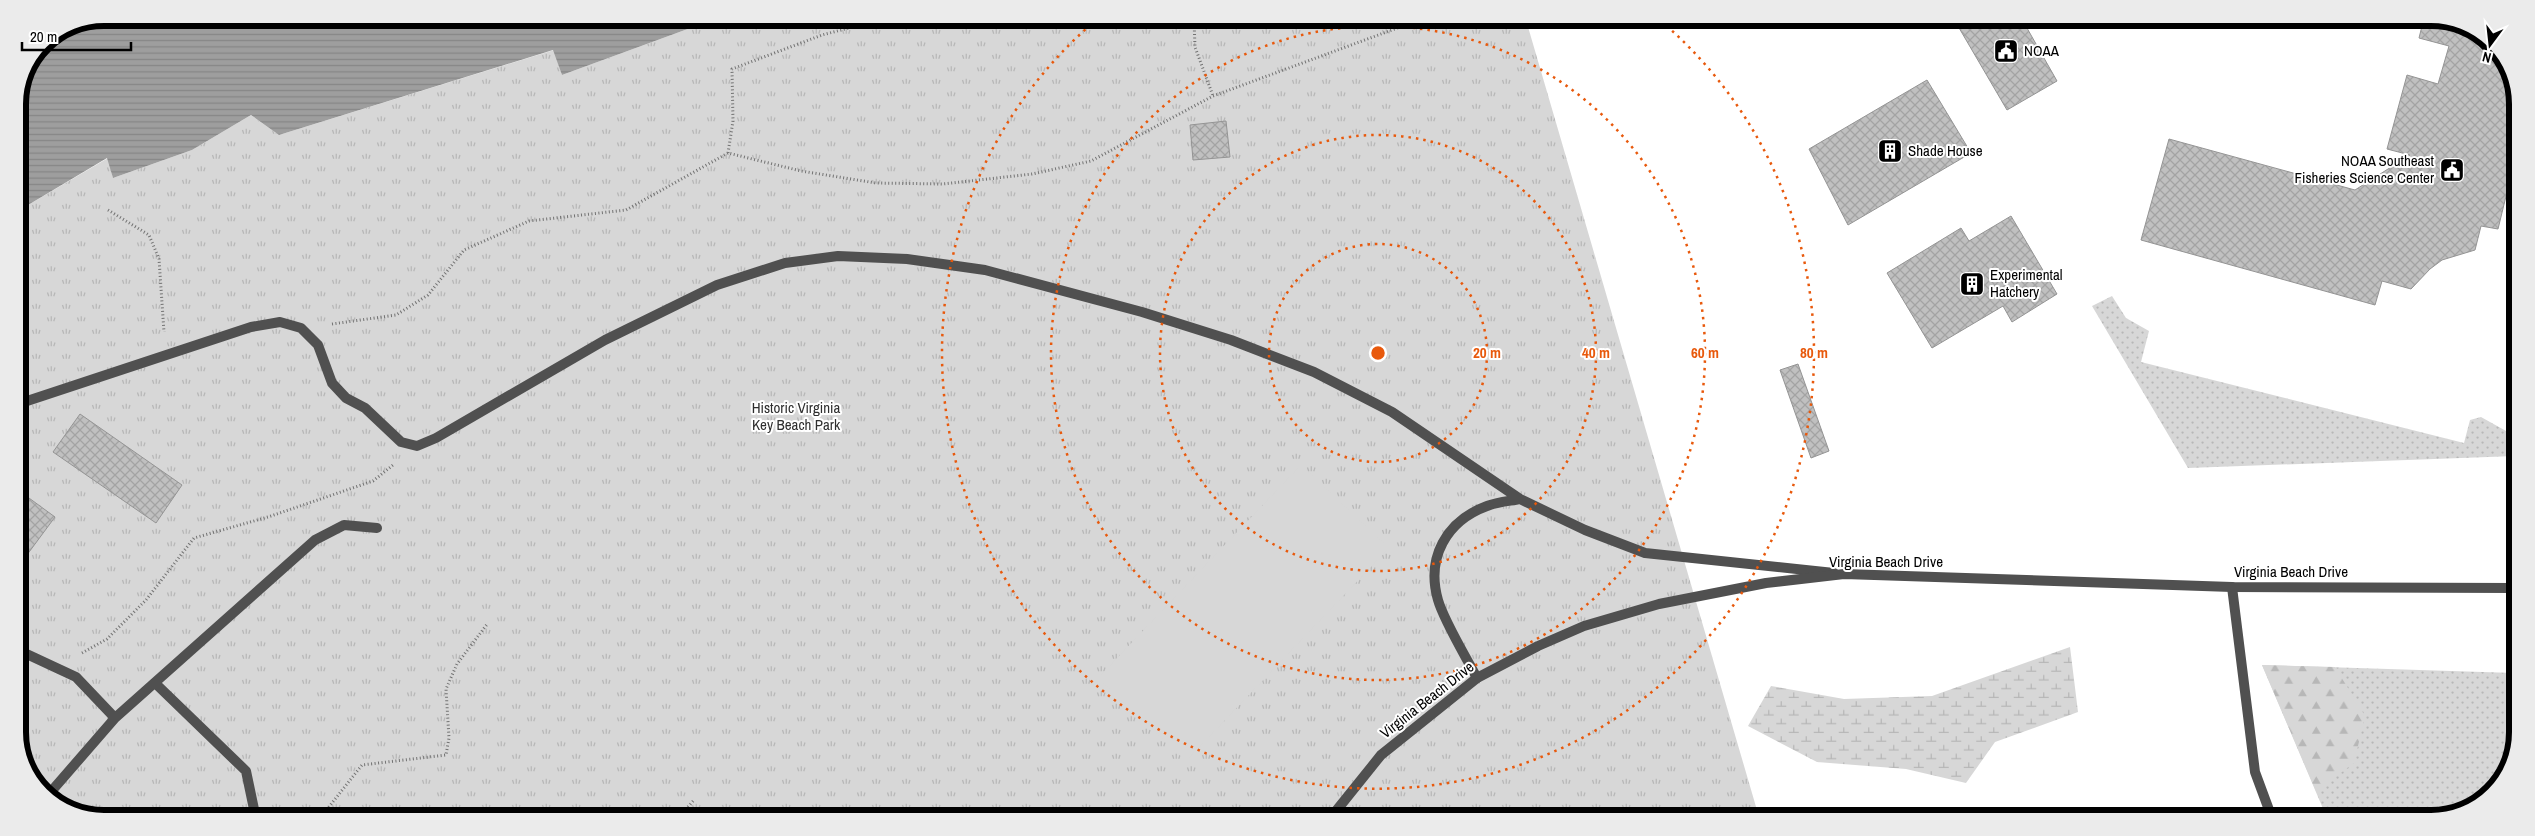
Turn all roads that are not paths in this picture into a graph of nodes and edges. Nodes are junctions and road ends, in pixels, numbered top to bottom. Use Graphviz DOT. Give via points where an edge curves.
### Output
graph roads {
  1 [pos="26,401"];
  2 [pos="1520,499"];
  3 [pos="377,528"];
  4 [pos="1844,574"];
  5 [pos="2232,587"];
  6 [pos="2509,588"];
  7 [pos="26,654"];
  8 [pos="1477,678"];
  9 [pos="156,684"];
  10 [pos="115,718"];
  11 [pos="53,790"];
  12 [pos="254,810"];
  13 [pos="1337,810"];
  14 [pos="2269,810"];
  1 -- 2 [label="street" via="251,327 280,322 301,328 318,345 332,383 346,398 365,408 401,442 417,446 605,340 718,285 784,263 838,256 907,259 985,270 1142,312 1296,365 1392,412"];
  2 -- 4 [label="street" via="1585,530 1645,553"];
  2 -- 8 [label="street" via="1487,506 1459,521 1441,545 1433,571 1438,601"];
  3 -- 9 [label="street" via="344,525 315,540"];
  4 -- 5 [label="street, Virginia Beach Drive"];
  4 -- 8 [label="street, Virginia Beach Drive" via="1766,583 1658,604 1584,626"];
  5 -- 6 [label="street, Virginia Beach Drive"];
  5 -- 14 [label="street" via="2255,772"];
  7 -- 10 [label="street" via="76,677"];
  8 -- 13 [label="street, Virginia Beach Drive" via="1381,755"];
  9 -- 10 [label="street"];
  9 -- 12 [label="street" via="246,772"];
  10 -- 11 [label="street"];
}
